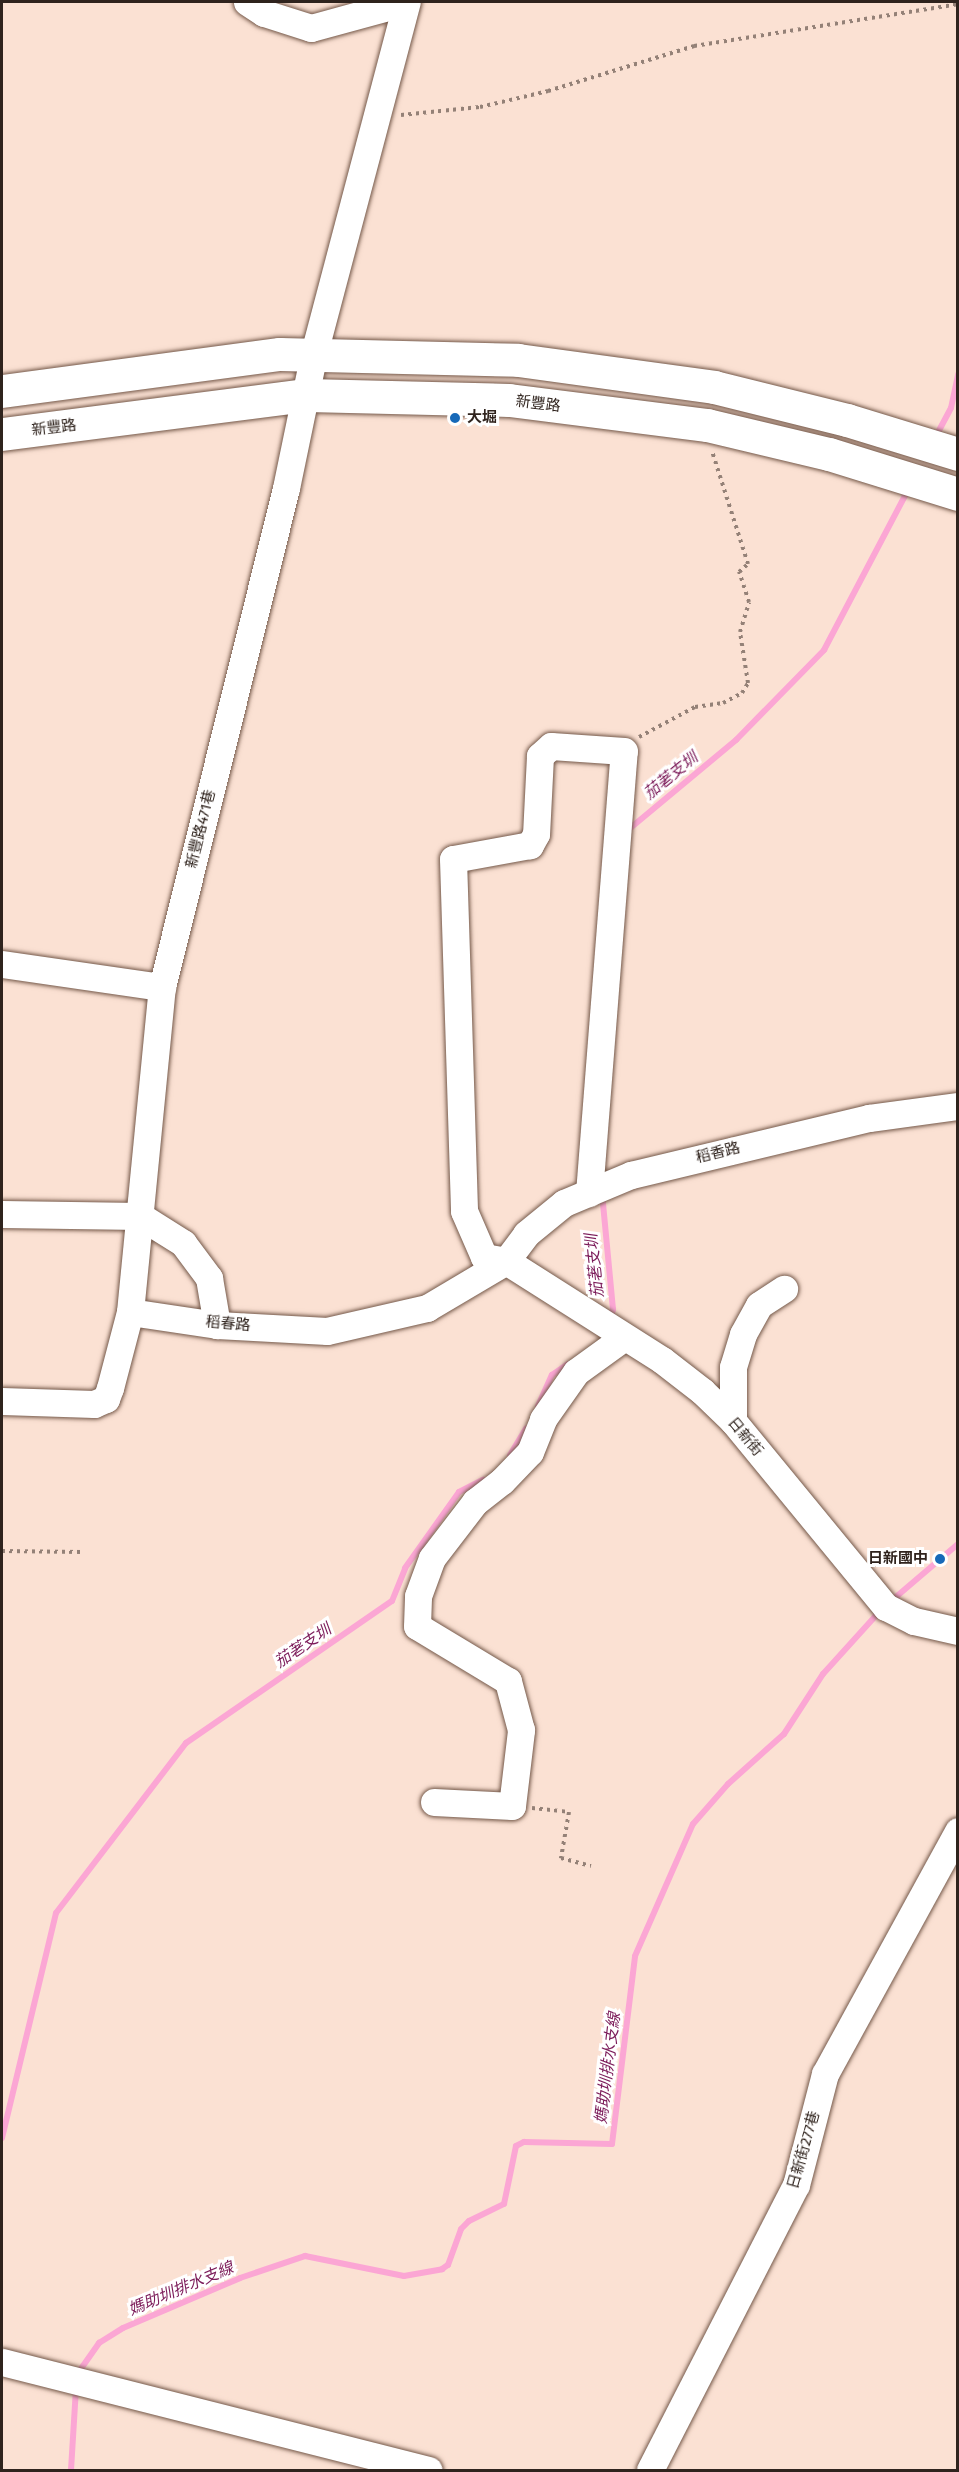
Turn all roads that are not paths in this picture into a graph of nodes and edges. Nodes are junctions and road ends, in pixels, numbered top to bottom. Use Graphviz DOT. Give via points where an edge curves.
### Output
graph roads {
  1 [pos="247,2"];
  2 [pos="407,2"];
  3 [pos="314,353"];
  4 [pos="2,391"];
  5 [pos="307,395"];
  6 [pos="2,435"];
  7 [pos="940,449"];
  8 [pos="957,495"];
  9 [pos="2,964"];
  10 [pos="162,987"];
  11 [pos="957,1106"];
  12 [pos="589,1192"];
  13 [pos="2,1214"];
  14 [pos="140,1216"];
  15 [pos="506,1262"];
  16 [pos="784,1289"];
  17 [pos="130,1312"];
  18 [pos="217,1325"];
  19 [pos="623,1338"];
  20 [pos="2,1401"];
  21 [pos="733,1421"];
  22 [pos="957,1631"];
  23 [pos="434,1802"];
  24 [pos="957,1831"];
  25 [pos="2,2362"];
  26 [pos="429,2470"];
  27 [pos="650,2470"];
  1 -- 2 [label="street" via="264,13 311,28"];
  2 -- 3 [label="street, 新豐路471巷"];
  3 -- 4 [label="main road" via="280,354"];
  3 -- 5 [label="street, 新豐路471巷"];
  3 -- 7 [label="main road" via="519,360 714,387"];
  5 -- 6 [label="main road, 新豐路"];
  5 -- 8 [label="main road, 新豐路" via="509,400 707,425 829,454"];
  5 -- 10 [label="street, 新豐路471巷"];
  9 -- 10 [label="street"];
  10 -- 14 [label="street, 新豐路471巷"];
  11 -- 12 [label="street, 稻香路" via="869,1118 773,1139 631,1175"];
  12 -- 15 [label="street, 稻香路" via="564,1203 526,1234"];
  12 -- 15 [label="street, 日新街" via="624,751 551,746 540,756 536,834 530,845 453,859 464,1211 484,1257"];
  13 -- 14 [label="street"];
  14 -- 17 [label="street, 新豐路471巷"];
  14 -- 18 [label="street" via="183,1243 208,1278"];
  15 -- 18 [label="street, 稻春路" via="427,1308 327,1331"];
  15 -- 19 [label="street, 日新街"];
  16 -- 21 [label="street" via="759,1305 743,1334 733,1367"];
  17 -- 18 [label="street, 稻春路"];
  17 -- 20 [label="street" via="106,1399 94,1404"];
  19 -- 21 [label="street, 日新街" via="670,1366"];
  19 -- 23 [label="street" via="576,1372 543,1419 530,1452 502,1482 475,1502 432,1558 418,1596 417,1626 508,1681 520,1730 512,1806"];
  21 -- 22 [label="street, 日新街" via="886,1607 914,1621"];
  24 -- 27 [label="street, 日新街277巷" via="825,2074 796,2185"];
  25 -- 26 [label="street"];
}
